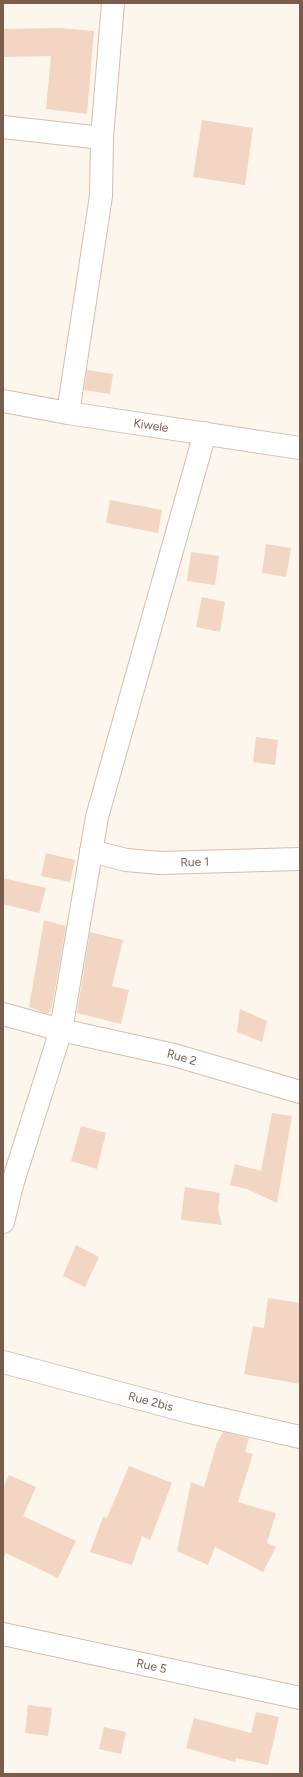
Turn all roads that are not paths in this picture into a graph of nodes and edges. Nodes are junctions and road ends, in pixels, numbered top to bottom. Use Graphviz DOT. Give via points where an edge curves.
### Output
graph roads {
  1 [pos="113,3"];
  2 [pos="3,127"];
  3 [pos="102,138"];
  4 [pos="3,401"];
  5 [pos="68,412"];
  6 [pos="205,433"];
  7 [pos="300,448"];
  8 [pos="92,851"];
  9 [pos="300,859"];
  10 [pos="3,1014"];
  11 [pos="61,1030"];
  12 [pos="300,1092"];
  13 [pos="3,1222"];
  14 [pos="3,1362"];
  15 [pos="300,1437"];
  16 [pos="3,1634"];
  17 [pos="300,1698"];
  1 -- 3 [label="street"];
  2 -- 3 [label="street"];
  3 -- 5 [label="street" via="101,196"];
  4 -- 5 [label="street, Kiwele"];
  5 -- 6 [label="street, Kiwele"];
  6 -- 7 [label="street, Kiwele"];
  6 -- 8 [label="street" via="113,756 97,817"];
  8 -- 9 [label="street, Rue 1" via="126,860 160,863"];
  8 -- 11 [label="street"];
  10 -- 11 [label="street"];
  11 -- 12 [label="street, Rue 2" via="174,1055"];
  11 -- 13 [label="street" via="12,1185"];
  14 -- 15 [label="street, Rue 2bis" via="190,1412"];
  16 -- 17 [label="street, Rue 5"];
}
